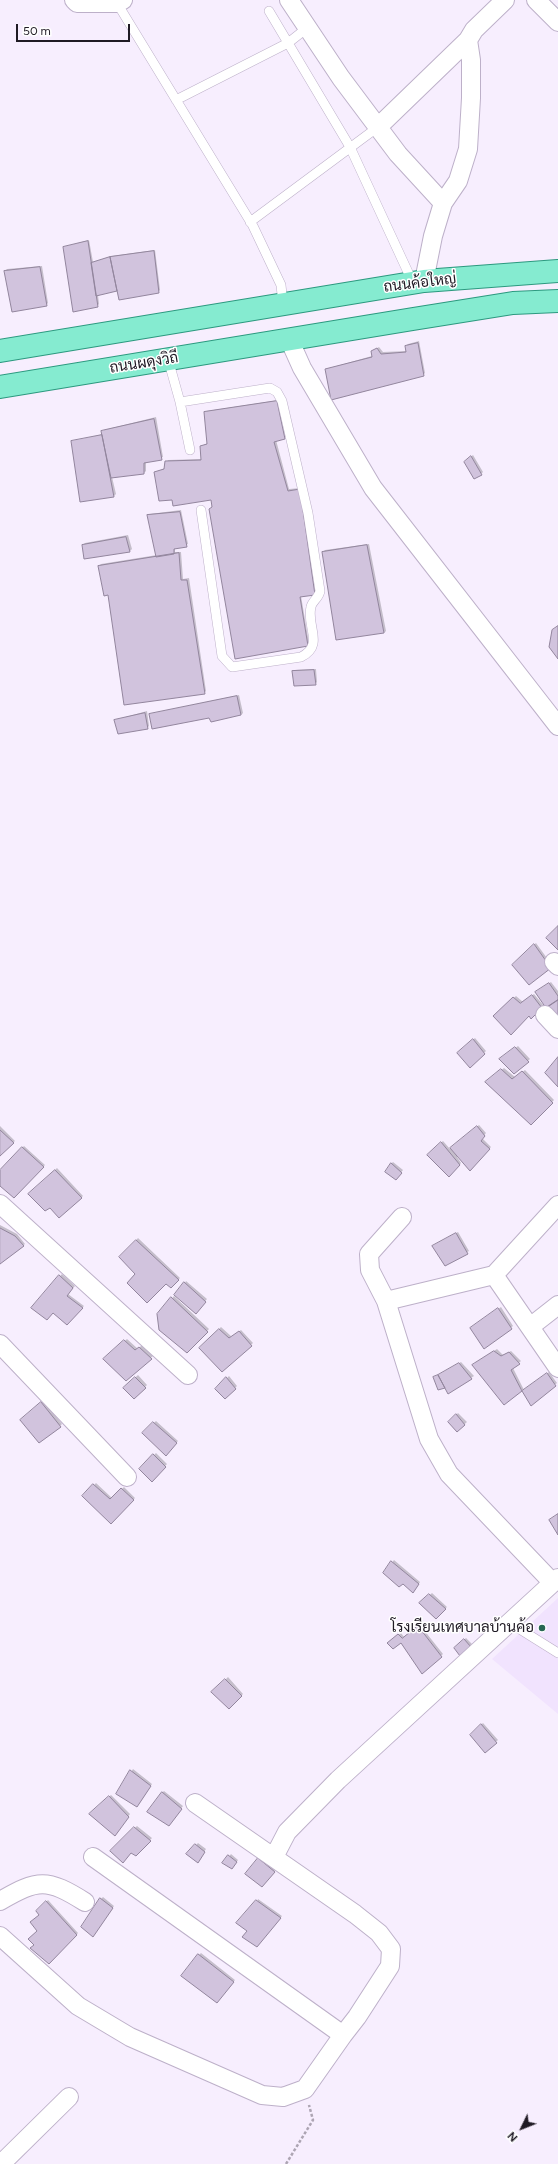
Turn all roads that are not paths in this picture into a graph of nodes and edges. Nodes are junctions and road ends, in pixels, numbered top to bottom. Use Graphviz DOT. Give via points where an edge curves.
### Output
graph roads {
  1 [pos="74,0"];
  2 [pos="289,0"];
  3 [pos="504,0"];
  4 [pos="536,0"];
  5 [pos="120,2"];
  6 [pos="269,11"];
  7 [pos="558,22"];
  8 [pos="307,28"];
  9 [pos="468,40"];
  10 [pos="288,43"];
  11 [pos="176,100"];
  12 [pos="378,127"];
  13 [pos="350,147"];
  14 [pos="443,203"];
  15 [pos="250,222"];
  16 [pos="558,271"];
  17 [pos="418,282"];
  18 [pos="558,301"];
  19 [pos="283,304"];
  20 [pos="289,339"];
  21 [pos="0,351"];
  22 [pos="168,359"];
  23 [pos="0,386"];
  24 [pos="180,402"];
  25 [pos="190,450"];
  26 [pos="201,510"];
  27 [pos="558,726"];
  28 [pos="545,1015"];
  29 [pos="558,1029"];
  30 [pos="0,1204"];
  31 [pos="558,1205"];
  32 [pos="402,1217"];
  33 [pos="494,1275"];
  34 [pos="386,1300"];
  35 [pos="558,1305"];
  36 [pos="530,1327"];
  37 [pos="0,1344"];
  38 [pos="558,1368"];
  39 [pos="188,1375"];
  40 [pos="127,1477"];
  41 [pos="555,1581"];
  42 [pos="510,1623"];
  43 [pos="558,1653"];
  44 [pos="195,1803"];
  45 [pos="93,1857"];
  46 [pos="274,1857"];
  47 [pos="0,1901"];
  48 [pos="85,1902"];
  49 [pos="0,1936"];
  50 [pos="343,2035"];
  51 [pos="69,2097"];
  52 [pos="1,2164"];
  1 -- 5 [label="street" via="77,4"];
  2 -- 8 [label="street"];
  3 -- 9 [label="street" via="474,30"];
  4 -- 7 [label="street"];
  5 -- 11 [label="lane"];
  6 -- 10 [label="lane"];
  8 -- 10 [label="lane"];
  8 -- 12 [label="street"];
  9 -- 12 [label="street"];
  9 -- 14 [label="street" via="471,90 468,149 458,181"];
  10 -- 11 [label="lane"];
  10 -- 13 [label="lane"];
  11 -- 15 [label="lane"];
  12 -- 13 [label="lane"];
  12 -- 14 [label="street" via="398,154"];
  13 -- 15 [label="lane"];
  13 -- 17 [label="lane"];
  14 -- 17 [label="street"];
  15 -- 19 [label="lane" via="281,285"];
  16 -- 17 [label="main road, ถนนค้อใหญ่"];
  17 -- 19 [label="main road, ถนนค้อใหญ่"];
  18 -- 20 [label="main road" via="514,303"];
  19 -- 21 [label="main road"];
  20 -- 22 [label="main road, ถนนผดุงวิถี"];
  20 -- 27 [label="street" via="302,368 373,488"];
  22 -- 23 [label="main road, ถนนผดุงวิถี"];
  22 -- 24 [label="lane"];
  24 -- 25 [label="lane"];
  24 -- 26 [label="lane" via="270,388 277,392 282,401 308,512 320,591 311,608 314,642 308,654 232,667 226,663 222,656"];
  28 -- 29 [label="street"];
  30 -- 39 [label="street"];
  31 -- 33 [label="street"];
  32 -- 34 [label="street" via="369,1254 370,1270"];
  33 -- 34 [label="street"];
  33 -- 36 [label="street"];
  34 -- 41 [label="street" via="429,1439 449,1474"];
  35 -- 36 [label="street"];
  36 -- 38 [label="street"];
  37 -- 40 [label="street"];
  41 -- 42 [label="street"];
  42 -- 43 [label="lane"];
  42 -- 46 [label="street" via="338,1780 287,1832"];
  44 -- 46 [label="street"];
  45 -- 50 [label="street"];
  46 -- 50 [label="street" via="380,1933 391,1949 390,1966"];
  47 -- 48 [label="street" via="25,1887 39,1884 68,1891"];
  49 -- 50 [label="street" via="78,2006 130,2037 262,2095 283,2097 305,2088"];
  51 -- 52 [label="street"];
}
